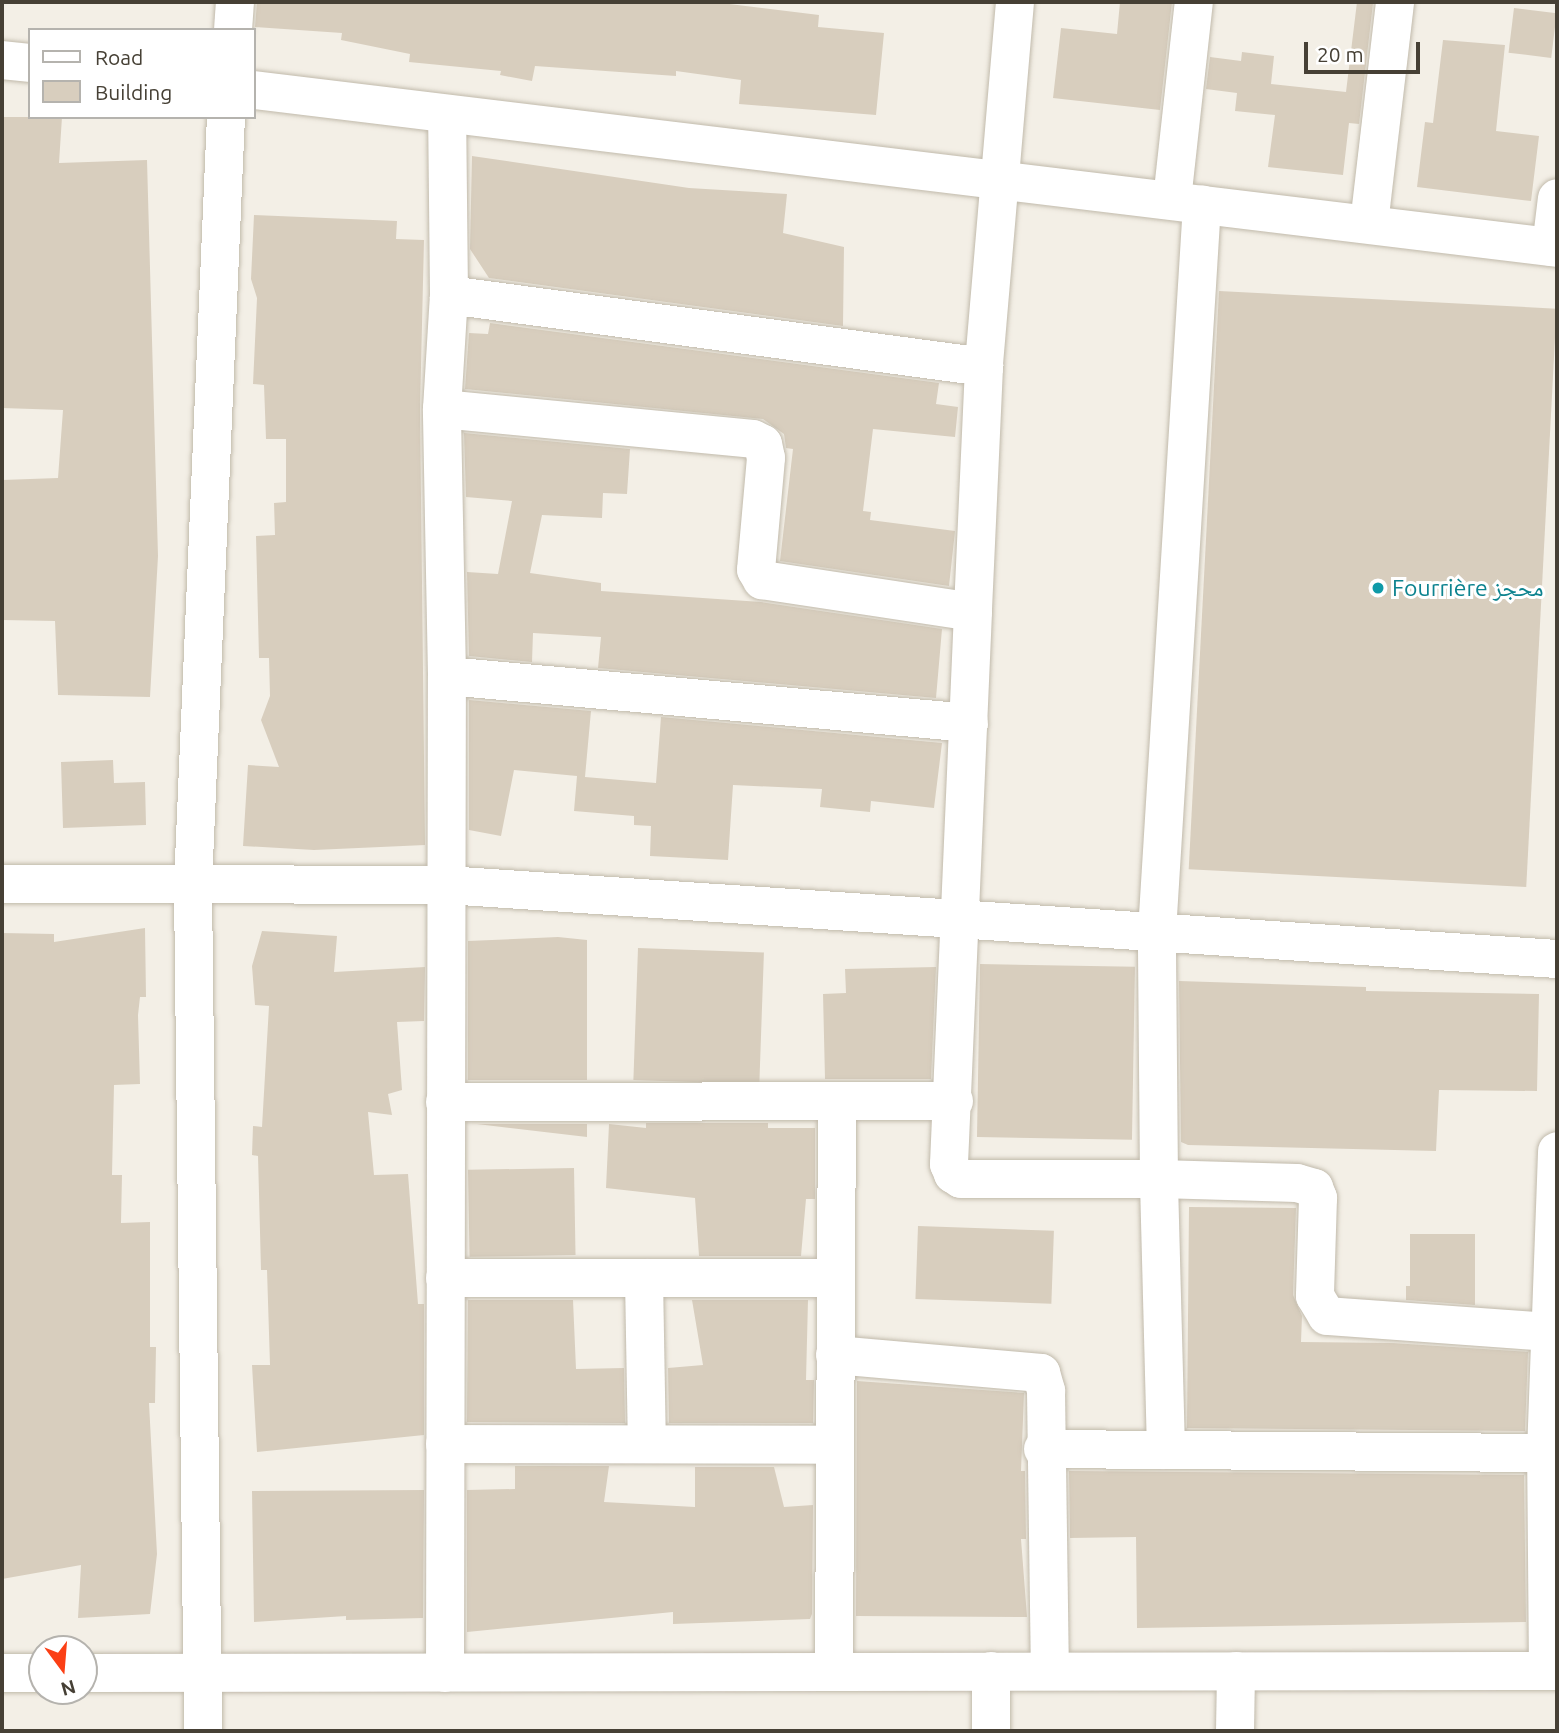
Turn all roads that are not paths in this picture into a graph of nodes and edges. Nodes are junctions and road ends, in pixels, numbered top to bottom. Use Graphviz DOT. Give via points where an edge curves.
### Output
graph roads {
  1 [pos="236,2"];
  2 [pos="1014,2"];
  3 [pos="1194,2"];
  4 [pos="1395,2"];
  5 [pos="233,28"];
  6 [pos="2,60"];
  7 [pos="28,63"];
  8 [pos="256,90"];
  9 [pos="447,114"];
  10 [pos="226,119"];
  11 [pos="1002,182"];
  12 [pos="1557,198"];
  13 [pos="1187,202"];
  14 [pos="1369,224"];
  15 [pos="1554,248"];
  16 [pos="449,295"];
  17 [pos="984,367"];
  18 [pos="442,409"];
  19 [pos="973,612"];
  20 [pos="447,676"];
  21 [pos="969,723"];
  22 [pos="2,884"];
  23 [pos="193,884"];
  24 [pos="446,885"];
  25 [pos="962,919"];
  26 [pos="1157,932"];
  27 [pos="1557,959"];
  28 [pos="954,1101"];
  29 [pos="446,1102"];
  30 [pos="836,1102"];
  31 [pos="1557,1151"];
  32 [pos="1159,1178"];
  33 [pos="445,1278"];
  34 [pos="644,1278"];
  35 [pos="836,1278"];
  36 [pos="1551,1332"];
  37 [pos="835,1355"];
  38 [pos="647,1442"];
  39 [pos="445,1444"];
  40 [pos="835,1445"];
  41 [pos="1043,1449"];
  42 [pos="1166,1450"];
  43 [pos="1546,1453"];
  44 [pos="834,1671"];
  45 [pos="991,1671"];
  46 [pos="1050,1671"];
  47 [pos="1236,1671"];
  48 [pos="1553,1671"];
  49 [pos="204,1672"];
  50 [pos="2,1673"];
  51 [pos="28,1673"];
  52 [pos="98,1673"];
  53 [pos="444,1673"];
  54 [pos="203,1731"];
  55 [pos="991,1731"];
  56 [pos="1235,1731"];
  1 -- 5 [label="street"];
  2 -- 11 [label="street"];
  3 -- 13 [label="street"];
  4 -- 14 [label="street"];
  6 -- 7 [label="street"];
  8 -- 9 [label="street"];
  9 -- 11 [label="street"];
  9 -- 16 [label="street"];
  10 -- 23 [label="street"];
  11 -- 13 [label="street"];
  11 -- 17 [label="street"];
  12 -- 15 [label="street"];
  13 -- 14 [label="street"];
  13 -- 26 [label="street"];
  14 -- 15 [label="street"];
  16 -- 17 [label="street"];
  16 -- 18 [label="street"];
  17 -- 19 [label="street"];
  18 -- 19 [label="street" via="752,439 763,444 766,458 756,570 762,580"];
  18 -- 20 [label="street"];
  19 -- 21 [label="street"];
  20 -- 21 [label="street"];
  20 -- 24 [label="street"];
  21 -- 25 [label="street"];
  22 -- 23 [label="street"];
  23 -- 24 [label="street"];
  23 -- 49 [label="street"];
  24 -- 25 [label="street"];
  24 -- 29 [label="street"];
  25 -- 26 [label="street"];
  25 -- 28 [label="street"];
  26 -- 27 [label="street"];
  26 -- 32 [label="street"];
  28 -- 30 [label="street"];
  28 -- 32 [label="street" via="949,1164 961,1179"];
  29 -- 30 [label="street"];
  29 -- 33 [label="street"];
  30 -- 35 [label="street"];
  31 -- 36 [label="street"];
  32 -- 36 [label="street" via="1297,1183 1314,1188 1318,1198 1315,1296 1327,1316"];
  32 -- 42 [label="street"];
  33 -- 34 [label="street"];
  33 -- 39 [label="street"];
  34 -- 35 [label="street"];
  34 -- 38 [label="street"];
  35 -- 37 [label="street"];
  36 -- 43 [label="street"];
  37 -- 40 [label="street"];
  37 -- 41 [label="street" via="1041,1373 1046,1391"];
  38 -- 39 [label="street"];
  38 -- 40 [label="street"];
  39 -- 53 [label="street"];
  40 -- 44 [label="street"];
  41 -- 42 [label="street"];
  41 -- 46 [label="street"];
  42 -- 43 [label="street"];
  43 -- 48 [label="street"];
  44 -- 45 [label="street"];
  44 -- 53 [label="street"];
  45 -- 46 [label="street"];
  45 -- 55 [label="street"];
  46 -- 47 [label="street"];
  47 -- 48 [label="street"];
  47 -- 56 [label="street"];
  49 -- 52 [label="street"];
  49 -- 53 [label="street"];
  49 -- 54 [label="street"];
  50 -- 51 [label="street"];
}
